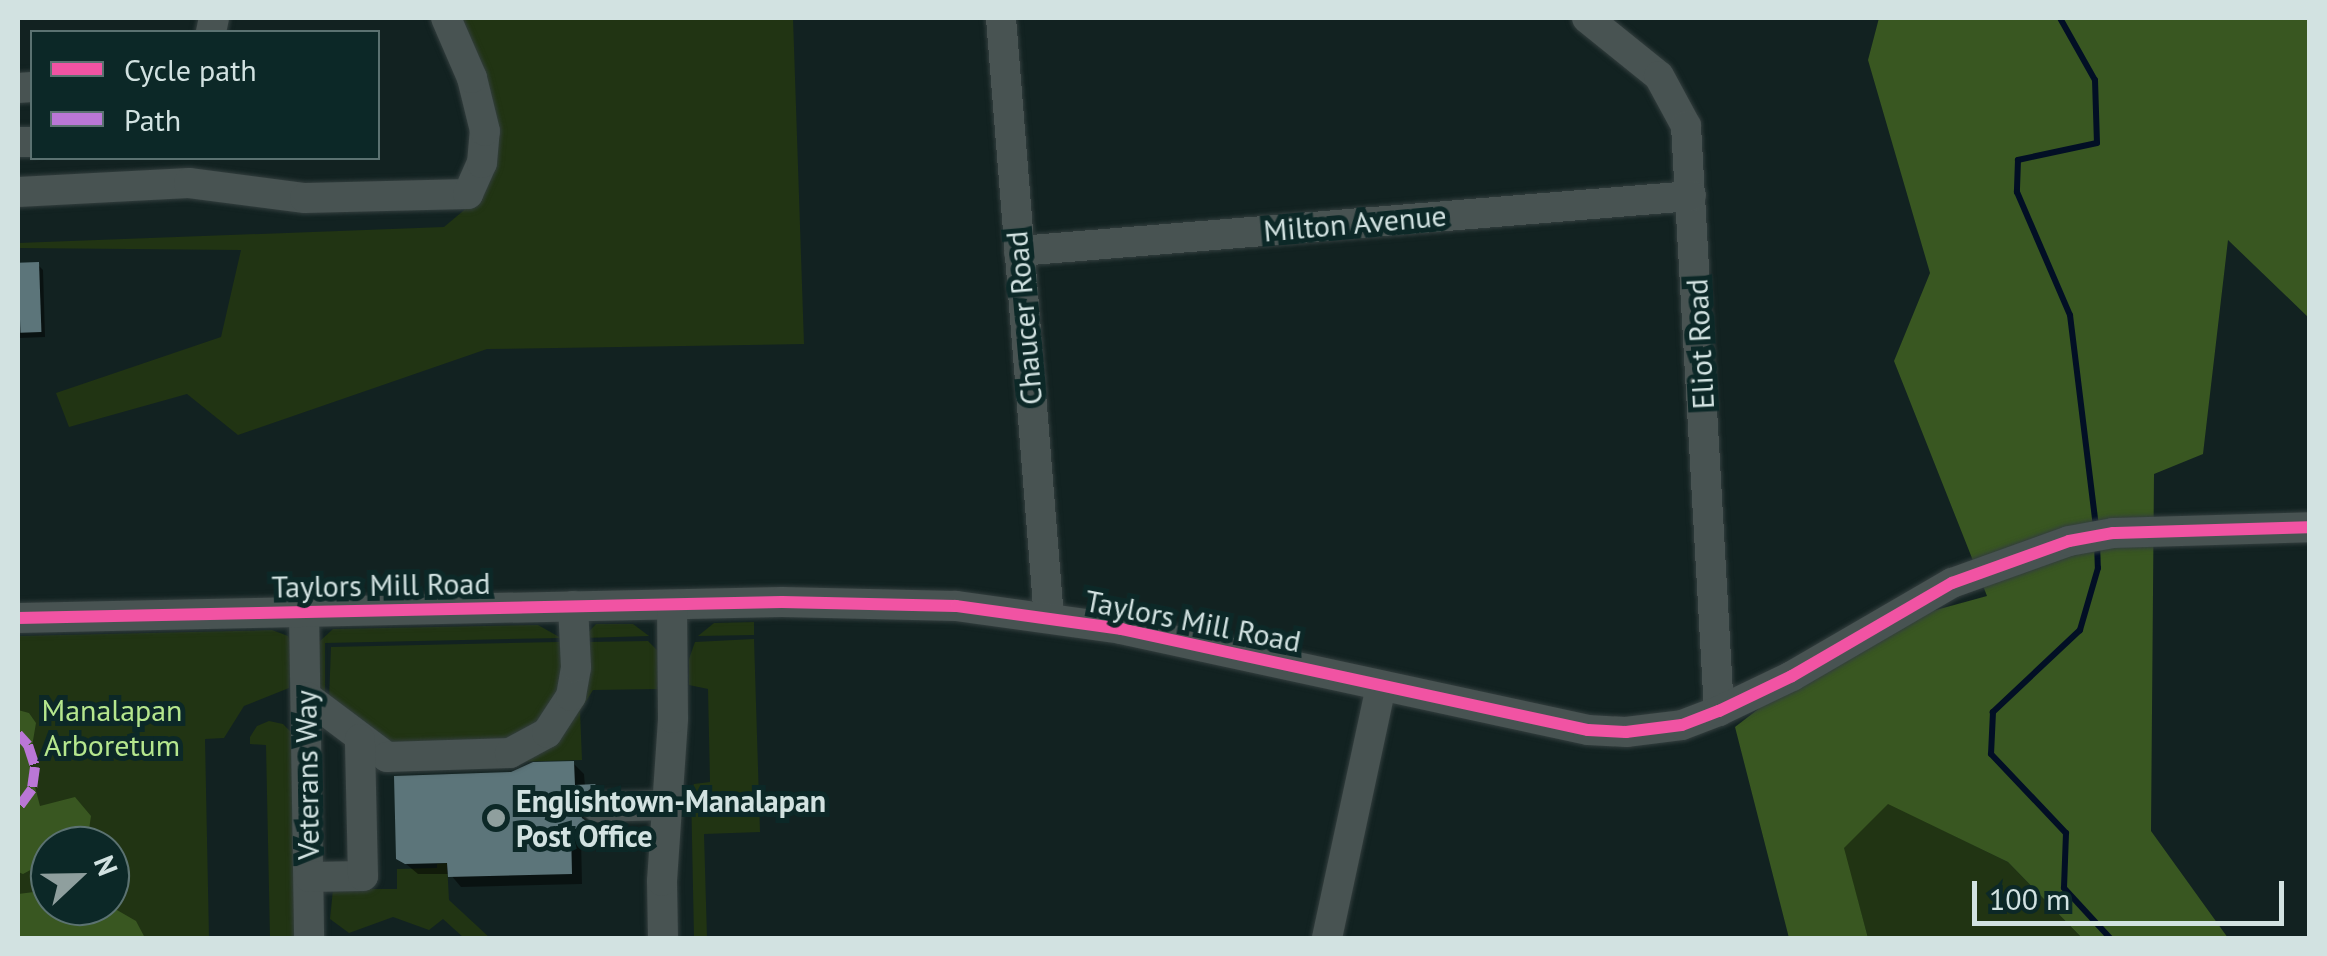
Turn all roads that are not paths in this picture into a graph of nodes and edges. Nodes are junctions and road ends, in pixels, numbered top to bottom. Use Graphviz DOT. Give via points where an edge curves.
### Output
graph roads {
  1 [pos="446,18"];
  2 [pos="1001,18"];
  3 [pos="1587,18"];
  4 [pos="167,171"];
  5 [pos="18,192"];
  6 [pos="1691,196"];
  7 [pos="1019,251"];
  8 [pos="2310,528"];
  9 [pos="672,604"];
  10 [pos="574,606"];
  11 [pos="304,611"];
  12 [pos="18,618"];
  13 [pos="1048,618"];
  14 [pos="1381,686"];
  15 [pos="307,696"];
  16 [pos="1719,711"];
  17 [pos="360,738"];
  18 [pos="667,805"];
  19 [pos="597,807"];
  20 [pos="309,877"];
  21 [pos="309,938"];
  22 [pos="663,938"];
  23 [pos="1328,938"];
  1 -- 4 [label="street" via="472,78 485,131 482,162 468,194 305,198"];
  2 -- 7 [label="street, Chaucer Road"];
  3 -- 6 [label="street, Eliot Road" via="1652,69 1673,96 1686,126"];
  4 -- 5 [label="street"];
  6 -- 7 [label="street, Milton Avenue"];
  6 -- 16 [label="street, Eliot Road"];
  7 -- 13 [label="street, Chaucer Road"];
  8 -- 16 [label="street, Taylors Mill Road" via="2069,541 1952,583"];
  9 -- 10 [label="street, Taylors Mill Road"];
  9 -- 13 [label="street, Taylors Mill Road" via="881,602"];
  9 -- 18 [label="street"];
  10 -- 11 [label="street, Taylors Mill Road"];
  10 -- 17 [label="street" via="573,689 558,720 534,742 498,755 391,757"];
  11 -- 12 [label="street, Taylors Mill Road"];
  11 -- 15 [label="street, Veterans Way"];
  13 -- 14 [label="street, Taylors Mill Road"];
  14 -- 16 [label="street, Taylors Mill Road" via="1607,732 1682,725"];
  14 -- 23 [label="street"];
  15 -- 17 [label="street"];
  15 -- 20 [label="street, Veterans Way"];
  17 -- 20 [label="street" via="363,876"];
  18 -- 19 [label="street"];
  18 -- 22 [label="street"];
  20 -- 21 [label="street, Veterans Way"];
}
